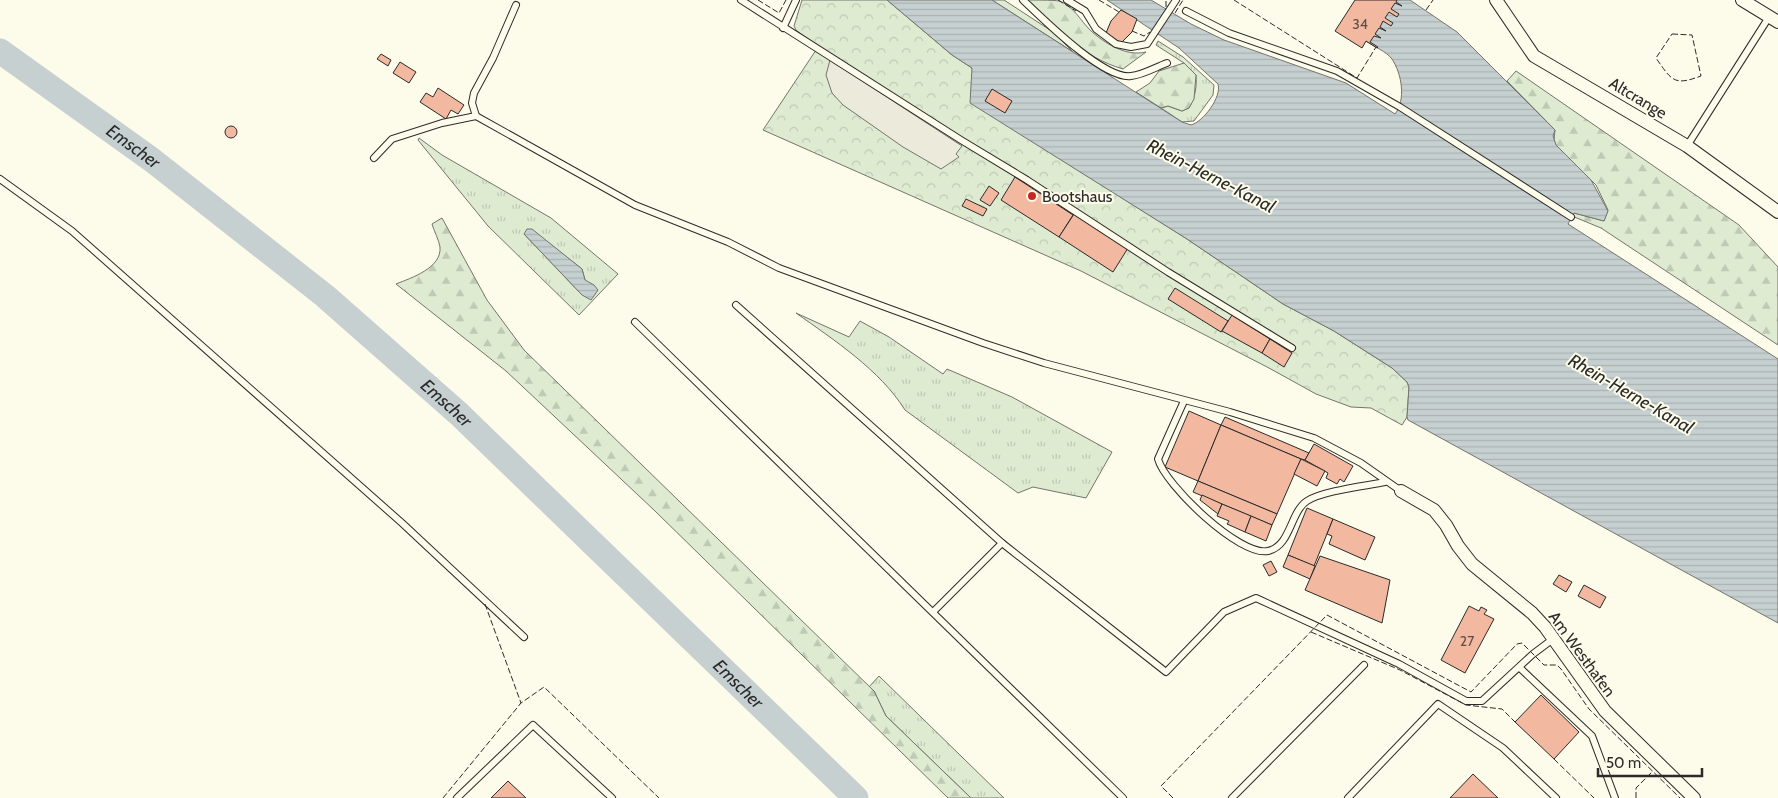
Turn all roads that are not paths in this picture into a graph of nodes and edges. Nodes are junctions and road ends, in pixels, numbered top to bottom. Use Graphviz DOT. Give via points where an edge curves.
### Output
graph roads {
  1 [pos="740,0"];
  2 [pos="796,0"];
  3 [pos="1023,0"];
  4 [pos="1067,0"];
  5 [pos="1176,0"];
  6 [pos="1496,0"];
  7 [pos="1742,0"];
  8 [pos="516,5"];
  9 [pos="1186,11"];
  10 [pos="1774,20"];
  11 [pos="783,28"];
  12 [pos="1167,63"];
  13 [pos="476,116"];
  14 [pos="1687,146"];
  15 [pos="374,158"];
  16 [pos="0,179"];
  17 [pos="1778,212"];
  18 [pos="1571,217"];
  19 [pos="736,305"];
  20 [pos="635,322"];
  21 [pos="1292,348"];
  22 [pos="1184,401"];
  23 [pos="1385,482"];
  24 [pos="1401,491"];
  25 [pos="1002,543"];
  26 [pos="933,612"];
  27 [pos="524,637"];
  28 [pos="1553,639"];
  29 [pos="1364,665"];
  30 [pos="1520,668"];
  31 [pos="457,798"];
  32 [pos="612,798"];
  33 [pos="1123,798"];
  34 [pos="1232,798"];
  35 [pos="1348,798"];
  36 [pos="1556,798"];
  37 [pos="1615,798"];
  38 [pos="1694,798"];
  1 -- 11 [label="lane"];
  2 -- 11 [label="lane"];
  3 -- 12 [label="lane" via="1066,41 1122,75 1131,76"];
  4 -- 5 [label="lane" via="1085,11 1096,29 1116,44 1132,47 1147,44"];
  6 -- 14 [label="street, Altcrange" via="1534,56"];
  7 -- 10 [label="street"];
  8 -- 13 [label="lane" via="474,93 472,102"];
  9 -- 18 [label="lane" via="1229,33 1337,71 1400,107"];
  10 -- 14 [label="lane"];
  11 -- 21 [label="lane"];
  13 -- 15 [label="lane" via="392,139"];
  13 -- 22 [label="lane" via="635,205 728,242 779,268 991,346"];
  14 -- 17 [label="street, Altcrange"];
  16 -- 27 [label="lane" via="72,231 402,523"];
  19 -- 25 [label="lane"];
  20 -- 26 [label="lane"];
  22 -- 23 [label="lane" via="1314,438 1361,463"];
  22 -- 23 [label="lane" via="1158,459 1160,468 1185,498 1230,538 1253,551 1269,551 1280,543 1297,510 1306,501"];
  23 -- 24 [label="lane"];
  24 -- 28 [label="street, Am Westhafen" via="1434,510 1472,564 1532,613"];
  25 -- 26 [label="lane"];
  25 -- 30 [label="lane" via="1166,672 1224,612 1256,598 1399,664 1466,701 1482,701"];
  26 -- 33 [label="lane"];
  28 -- 30 [label="lane"];
  28 -- 38 [label="street, Am Westhafen" via="1604,711"];
  29 -- 34 [label="lane"];
  30 -- 37 [label="lane" via="1592,736"];
  31 -- 32 [label="lane" via="533,725"];
  35 -- 36 [label="lane" via="1438,704 1503,748"];
}
